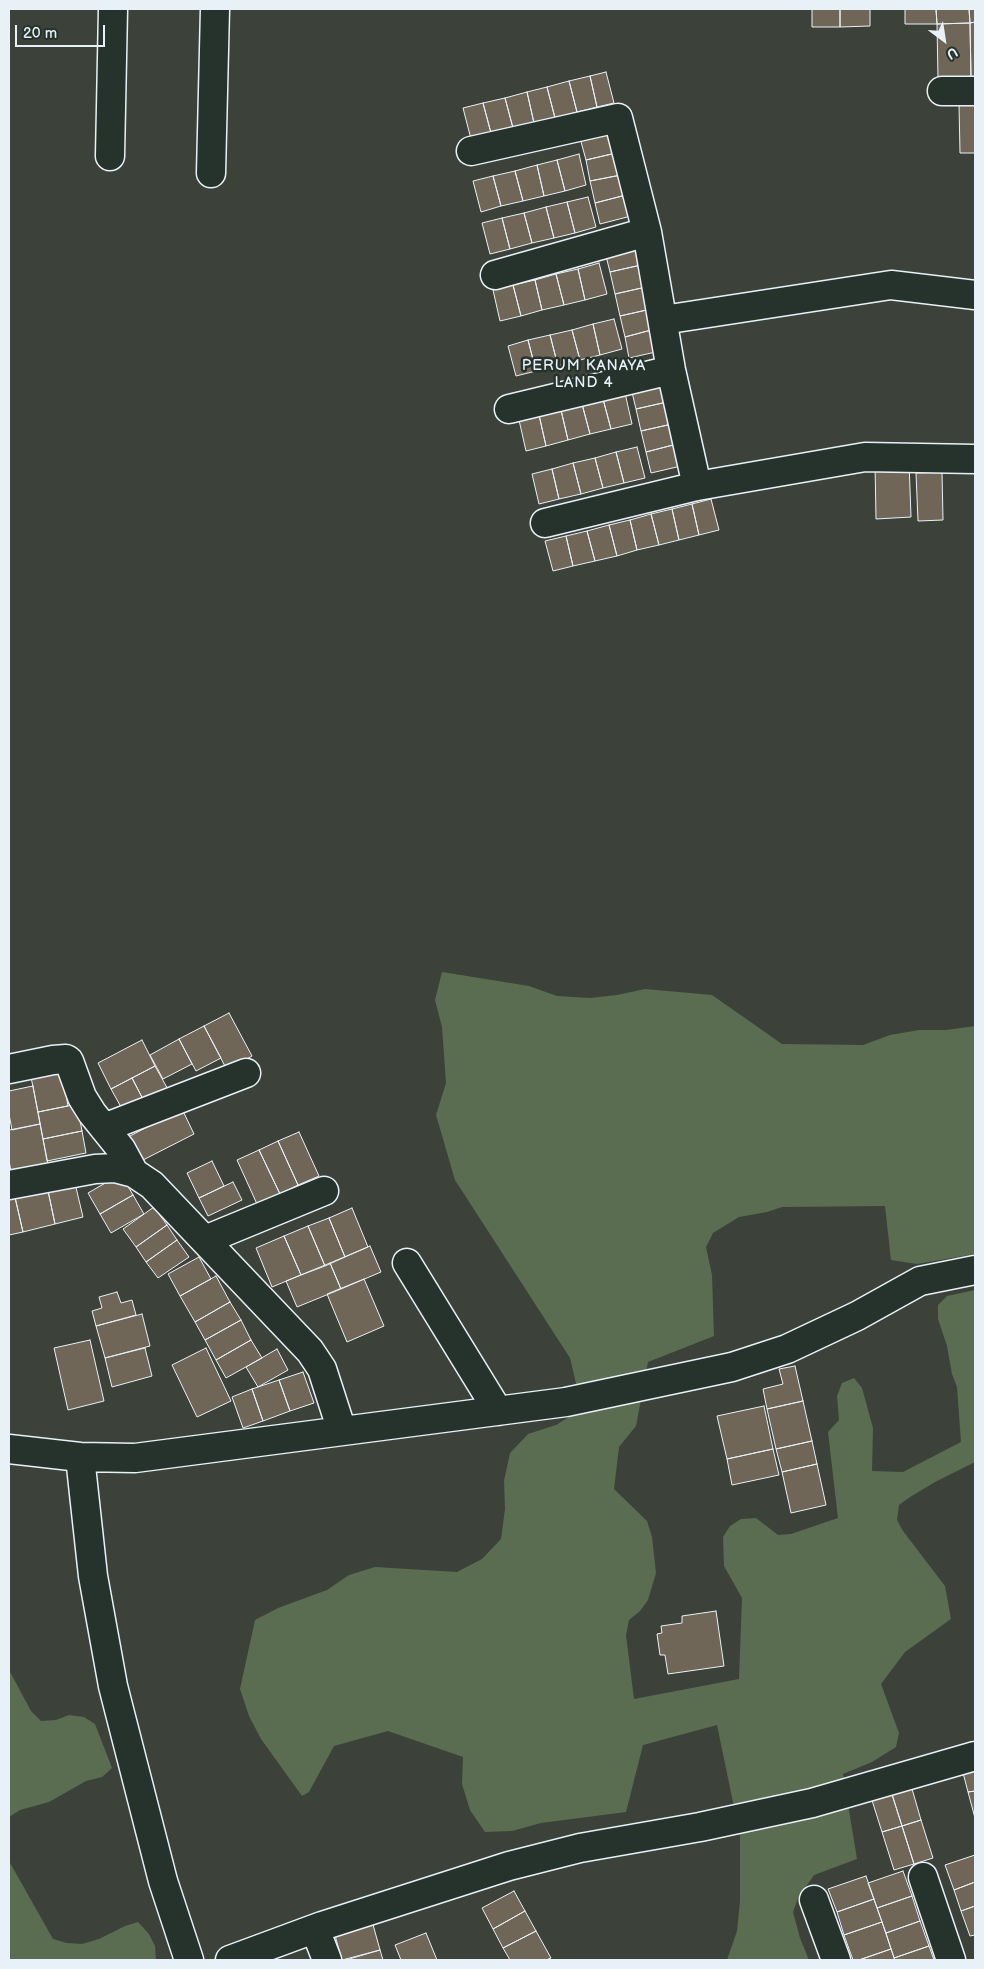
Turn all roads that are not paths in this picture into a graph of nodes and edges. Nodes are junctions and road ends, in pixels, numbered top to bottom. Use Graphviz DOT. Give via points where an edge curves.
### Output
graph roads {
  1 [pos="113,9"];
  2 [pos="215,9"];
  3 [pos="942,91"];
  4 [pos="975,91"];
  5 [pos="471,151"];
  6 [pos="110,156"];
  7 [pos="211,173"];
  8 [pos="646,232"];
  9 [pos="495,275"];
  10 [pos="975,295"];
  11 [pos="663,320"];
  12 [pos="671,370"];
  13 [pos="509,409"];
  14 [pos="975,459"];
  15 [pos="697,486"];
  16 [pos="545,523"];
  17 [pos="9,1069"];
  18 [pos="246,1073"];
  19 [pos="104,1128"];
  20 [pos="134,1173"];
  21 [pos="9,1185"];
  22 [pos="324,1191"];
  23 [pos="205,1240"];
  24 [pos="407,1263"];
  25 [pos="975,1270"];
  26 [pos="498,1411"];
  27 [pos="342,1431"];
  28 [pos="9,1449"];
  29 [pos="80,1457"];
  30 [pos="975,1756"];
  31 [pos="923,1877"];
  32 [pos="814,1900"];
  33 [pos="315,1929"];
  34 [pos="189,1960"];
  35 [pos="230,1960"];
  36 [pos="327,1960"];
  37 [pos="836,1960"];
  38 [pos="951,1960"];
  1 -- 6 [label="street"];
  2 -- 7 [label="street"];
  3 -- 4 [label="street"];
  5 -- 8 [label="street" via="618,118"];
  8 -- 9 [label="street"];
  8 -- 11 [label="street"];
  10 -- 11 [label="street" via="891,285"];
  11 -- 12 [label="street"];
  12 -- 13 [label="street"];
  12 -- 15 [label="street"];
  14 -- 15 [label="street" via="865,457"];
  15 -- 16 [label="street"];
  17 -- 19 [label="street" via="66,1059 72,1065 82,1097"];
  18 -- 19 [label="street"];
  19 -- 20 [label="street"];
  20 -- 21 [label="street" via="115,1168"];
  20 -- 23 [label="street" via="152,1185"];
  22 -- 23 [label="street"];
  23 -- 27 [label="street" via="310,1351 322,1369"];
  24 -- 26 [label="street"];
  25 -- 26 [label="street" via="920,1281 787,1349 732,1367 566,1402"];
  26 -- 27 [label="street"];
  27 -- 29 [label="street" via="135,1458"];
  28 -- 29 [label="street"];
  29 -- 34 [label="street" via="93,1576 113,1686 163,1881"];
  30 -- 33 [label="street" via="812,1802 700,1827 580,1848 509,1866"];
  31 -- 38 [label="street"];
  32 -- 37 [label="street"];
  33 -- 35 [label="street"];
  33 -- 36 [label="street"];
}
